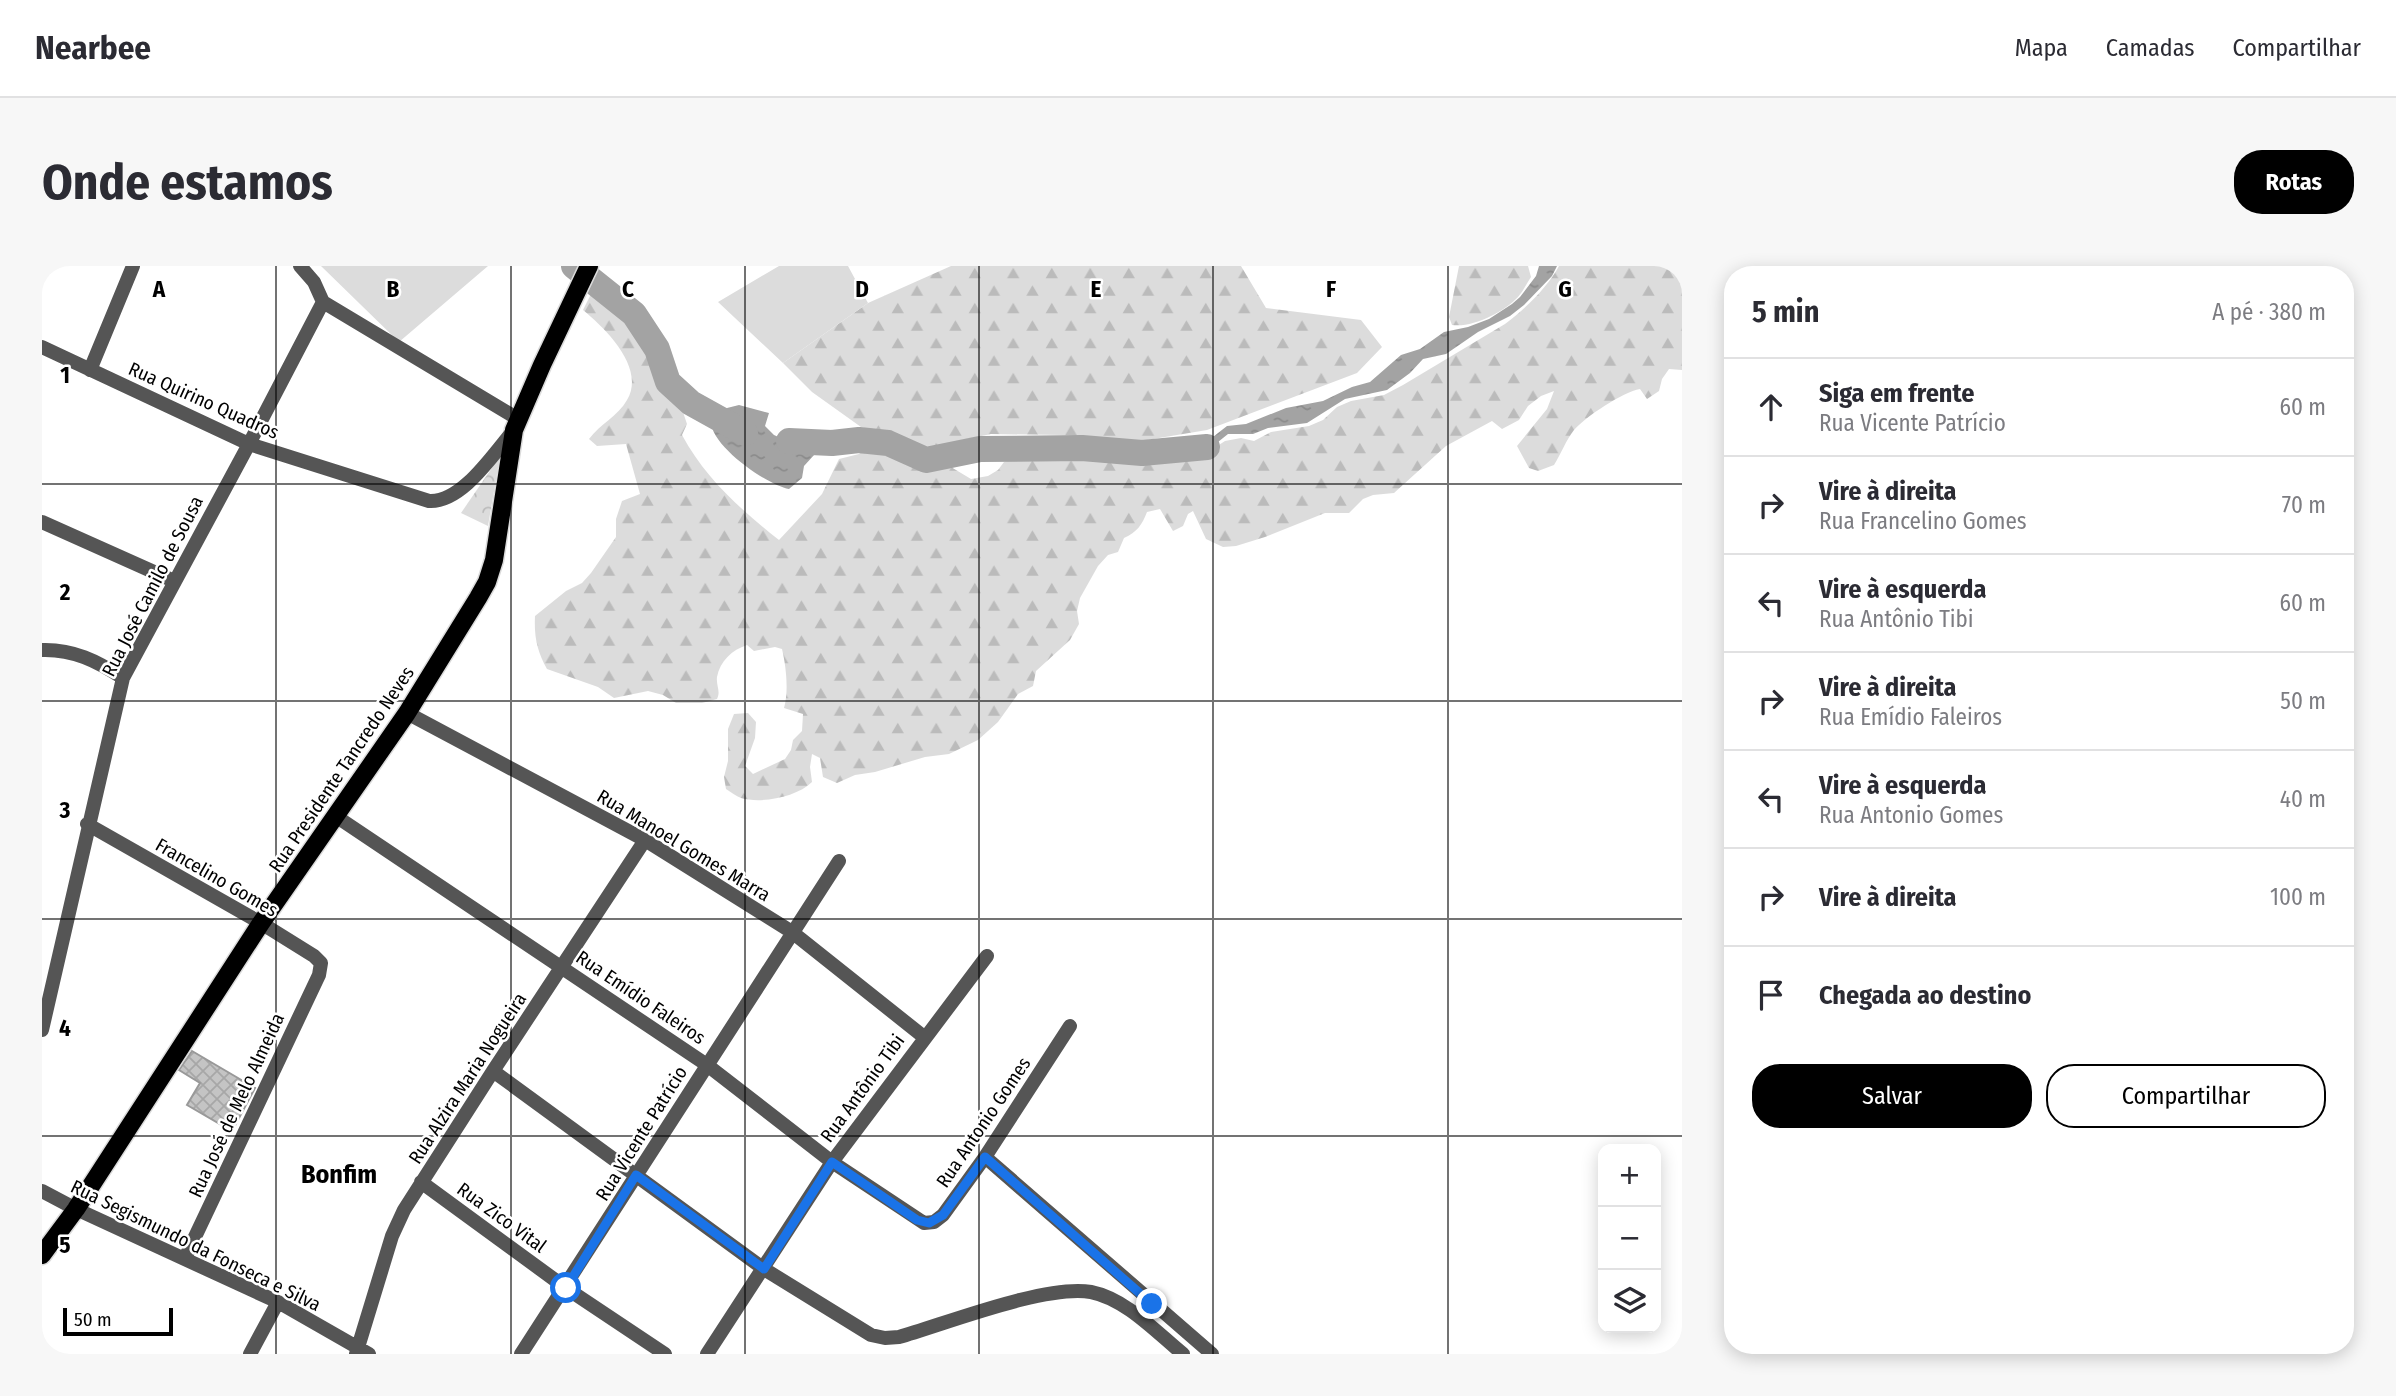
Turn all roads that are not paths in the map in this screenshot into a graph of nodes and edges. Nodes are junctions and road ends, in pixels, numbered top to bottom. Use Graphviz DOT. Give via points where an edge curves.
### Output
graph roads {
  1 [pos="134,266"];
  2 [pos="300,266"];
  3 [pos="589,266"];
  4 [pos="323,302"];
  5 [pos="45,349"];
  6 [pos="90,370"];
  7 [pos="516,425"];
  8 [pos="249,444"];
  9 [pos="42,522"];
  10 [pos="174,581"];
  11 [pos="42,650"];
  12 [pos="122,678"];
  13 [pos="407,713"];
  14 [pos="337,817"];
  15 [pos="88,824"];
  16 [pos="645,840"];
  17 [pos="839,861"];
  18 [pos="261,923"];
  19 [pos="792,932"];
  20 [pos="987,956"];
  21 [pos="563,967"];
  22 [pos="321,968"];
  23 [pos="1070,1026"];
  24 [pos="42,1030"];
  25 [pos="924,1037"];
  26 [pos="707,1065"];
  27 [pos="493,1071"];
  28 [pos="985,1157"];
  29 [pos="832,1162"];
  30 [pos="636,1175"];
  31 [pos="421,1182"];
  32 [pos="42,1191"];
  33 [pos="76,1209"];
  34 [pos="917,1220"];
  35 [pos="42,1255"];
  36 [pos="185,1258"];
  37 [pos="764,1269"];
  38 [pos="566,1288"];
  39 [pos="278,1303"];
  40 [pos="361,1352"];
  41 [pos="250,1354"];
  42 [pos="521,1354"];
  43 [pos="665,1354"];
  44 [pos="707,1354"];
  45 [pos="1183,1354"];
  46 [pos="1212,1354"];
  1 -- 6 [label="street"];
  2 -- 4 [label="street"];
  3 -- 7 [label="main road, Rua Presidente Tancredo Neves"];
  4 -- 7 [label="street"];
  4 -- 8 [label="street, Rua José Camilo de Sousa"];
  5 -- 6 [label="street, Rua Quirino Quadros"];
  6 -- 8 [label="street, Rua Quirino Quadros"];
  7 -- 8 [label="street, Rua Quirino Quadros" via="462,489 440,502"];
  7 -- 13 [label="main road, Rua Presidente Tancredo Neves" via="491,572"];
  8 -- 10 [label="street, Rua José Camilo de Sousa"];
  9 -- 10 [label="street"];
  10 -- 12 [label="street, Rua José Camilo de Sousa"];
  11 -- 12 [label="street" via="92,658"];
  12 -- 15 [label="street, Rua José Camilo de Sousa"];
  13 -- 14 [label="main road, Rua Presidente Tancredo Neves"];
  13 -- 16 [label="street, Rua Manoel Gomes Marra"];
  14 -- 18 [label="main road, Rua Presidente Tancredo Neves"];
  14 -- 21 [label="street, Rua Emídio Faleiros"];
  15 -- 18 [label="street, Francelino Gomes"];
  15 -- 24 [label="street, Rua José Camilo de Sousa"];
  16 -- 19 [label="street, Rua Manoel Gomes Marra"];
  16 -- 21 [label="street, Rua Alzira Maria Nogueira"];
  17 -- 19 [label="street, Rua Vicente Patrício"];
  18 -- 22 [label="street, Francelino Gomes" via="319,959"];
  18 -- 33 [label="main road, Rua Presidente Tancredo Neves"];
  19 -- 25 [label="street, Rua Manoel Gomes Marra"];
  19 -- 26 [label="street, Rua Vicente Patrício"];
  20 -- 25 [label="street, Rua Antônio Tibi"];
  21 -- 26 [label="street, Rua Emídio Faleiros"];
  21 -- 27 [label="street, Rua Alzira Maria Nogueira"];
  22 -- 36 [label="street, Rua José de Melo Almeida"];
  23 -- 28 [label="street, Rua Antonio Gomes"];
  25 -- 29 [label="street, Rua Antônio Tibi"];
  26 -- 29 [label="street, Rua Emídio Faleiros"];
  26 -- 30 [label="street, Rua Vicente Patrício"];
  27 -- 30 [label="street"];
  27 -- 31 [label="street, Rua Alzira Maria Nogueira"];
  28 -- 34 [label="street, Rua Antonio Gomes" via="938,1219 929,1223"];
  28 -- 46 [label="street"];
  29 -- 34 [label="street, Rua Emídio Faleiros"];
  29 -- 37 [label="street, Rua Antônio Tibi"];
  30 -- 37 [label="street"];
  30 -- 38 [label="street, Rua Vicente Patrício"];
  31 -- 38 [label="street, Rua Zico Vital"];
  31 -- 40 [label="street, Rua Alzira Maria Nogueira" via="392,1236"];
  32 -- 33 [label="street, Rua Segismundo da Fonseca e Silva"];
  33 -- 35 [label="main road, Rua Presidente Tancredo Neves"];
  33 -- 36 [label="street, Rua Segismundo da Fonseca e Silva"];
  36 -- 39 [label="street, Rua Segismundo da Fonseca e Silva"];
  37 -- 44 [label="street, Rua Antônio Tibi"];
  37 -- 45 [label="street" via="834,1314 885,1338 1027,1299 1091,1292 1131,1311"];
  38 -- 42 [label="street, Rua Vicente Patrício"];
  38 -- 43 [label="street, Rua Zico Vital"];
  39 -- 40 [label="street, Rua Segismundo da Fonseca e Silva"];
  39 -- 41 [label="street"];
}
